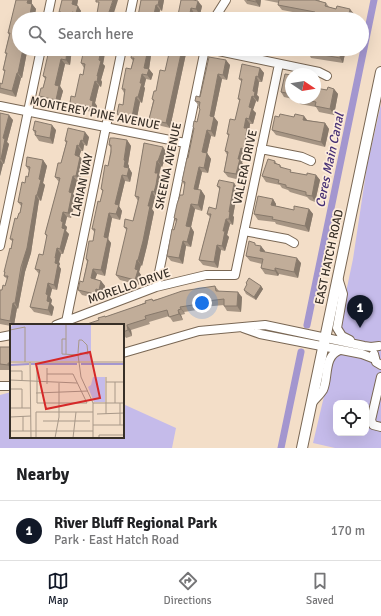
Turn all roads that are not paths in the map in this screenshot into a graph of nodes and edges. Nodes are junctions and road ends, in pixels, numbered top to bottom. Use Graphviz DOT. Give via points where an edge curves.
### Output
graph roads {
  1 [pos="51,0"];
  2 [pos="133,0"];
  3 [pos="226,0"];
  4 [pos="48,12"];
  5 [pos="130,12"];
  6 [pos="218,12"];
  7 [pos="40,56"];
  8 [pos="121,56"];
  9 [pos="204,56"];
  10 [pos="242,56"];
  11 [pos="279,64"];
  12 [pos="381,72"];
  13 [pos="327,76"];
  14 [pos="0,106"];
  15 [pos="28,112"];
  16 [pos="106,128"];
  17 [pos="185,143"];
  18 [pos="261,149"];
  19 [pos="311,161"];
  20 [pos="244,231"];
  21 [pos="294,243"];
  22 [pos="0,246"];
  23 [pos="235,275"];
  24 [pos="338,278"];
  25 [pos="156,287"];
  26 [pos="66,324"];
  27 [pos="10,335"];
  28 [pos="0,337"];
  29 [pos="324,342"];
  30 [pos="361,345"];
  31 [pos="380,345"];
  32 [pos="340,350"];
  33 [pos="124,353"];
  34 [pos="377,362"];
  35 [pos="380,378"];
  36 [pos="311,403"];
  37 [pos="381,427"];
  38 [pos="302,448"];
  1 -- 4 [label="street"];
  2 -- 5 [label="street"];
  3 -- 6 [label="street"];
  7 -- 15 [label="street"];
  8 -- 16 [label="street, LARIAN WAY"];
  9 -- 17 [label="street, SKEENA AVENUE"];
  10 -- 11 [label="street"];
  11 -- 13 [label="street"];
  11 -- 18 [label="street, VALERA DRIVE"];
  12 -- 24 [label="main road, EAST HATCH ROAD"];
  14 -- 15 [label="street, MONTEREY PINE AVENUE"];
  15 -- 16 [label="street, MONTEREY PINE AVENUE"];
  15 -- 22 [label="street"];
  16 -- 17 [label="street, MONTEREY PINE AVENUE"];
  16 -- 26 [label="street, LARIAN WAY"];
  17 -- 25 [label="street, SKEENA AVENUE"];
  18 -- 19 [label="street"];
  18 -- 20 [label="street, VALERA DRIVE"];
  20 -- 21 [label="street"];
  20 -- 23 [label="street, VALERA DRIVE"];
  23 -- 25 [label="street, MORELLO DRIVE" via="206,274"];
  24 -- 29 [label="main road, EAST HATCH ROAD"];
  24 -- 30 [label="street" via="343,294 337,328 346,338"];
  25 -- 26 [label="street, MORELLO DRIVE"];
  27 -- 28 [label="street"];
  29 -- 30 [label="street"];
  29 -- 32 [label="street"];
  29 -- 33 [label="street" via="265,325 199,331"];
  29 -- 36 [label="main road, EAST HATCH ROAD"];
  30 -- 31 [label="street"];
  31 -- 34 [label="street" via="374,352"];
  32 -- 34 [label="street" via="362,354"];
  32 -- 36 [label="street" via="334,352 330,358 323,390"];
  34 -- 35 [label="street"];
  35 -- 37 [label="street" via="371,420 373,425"];
  36 -- 38 [label="main road, EAST HATCH ROAD"];
}
